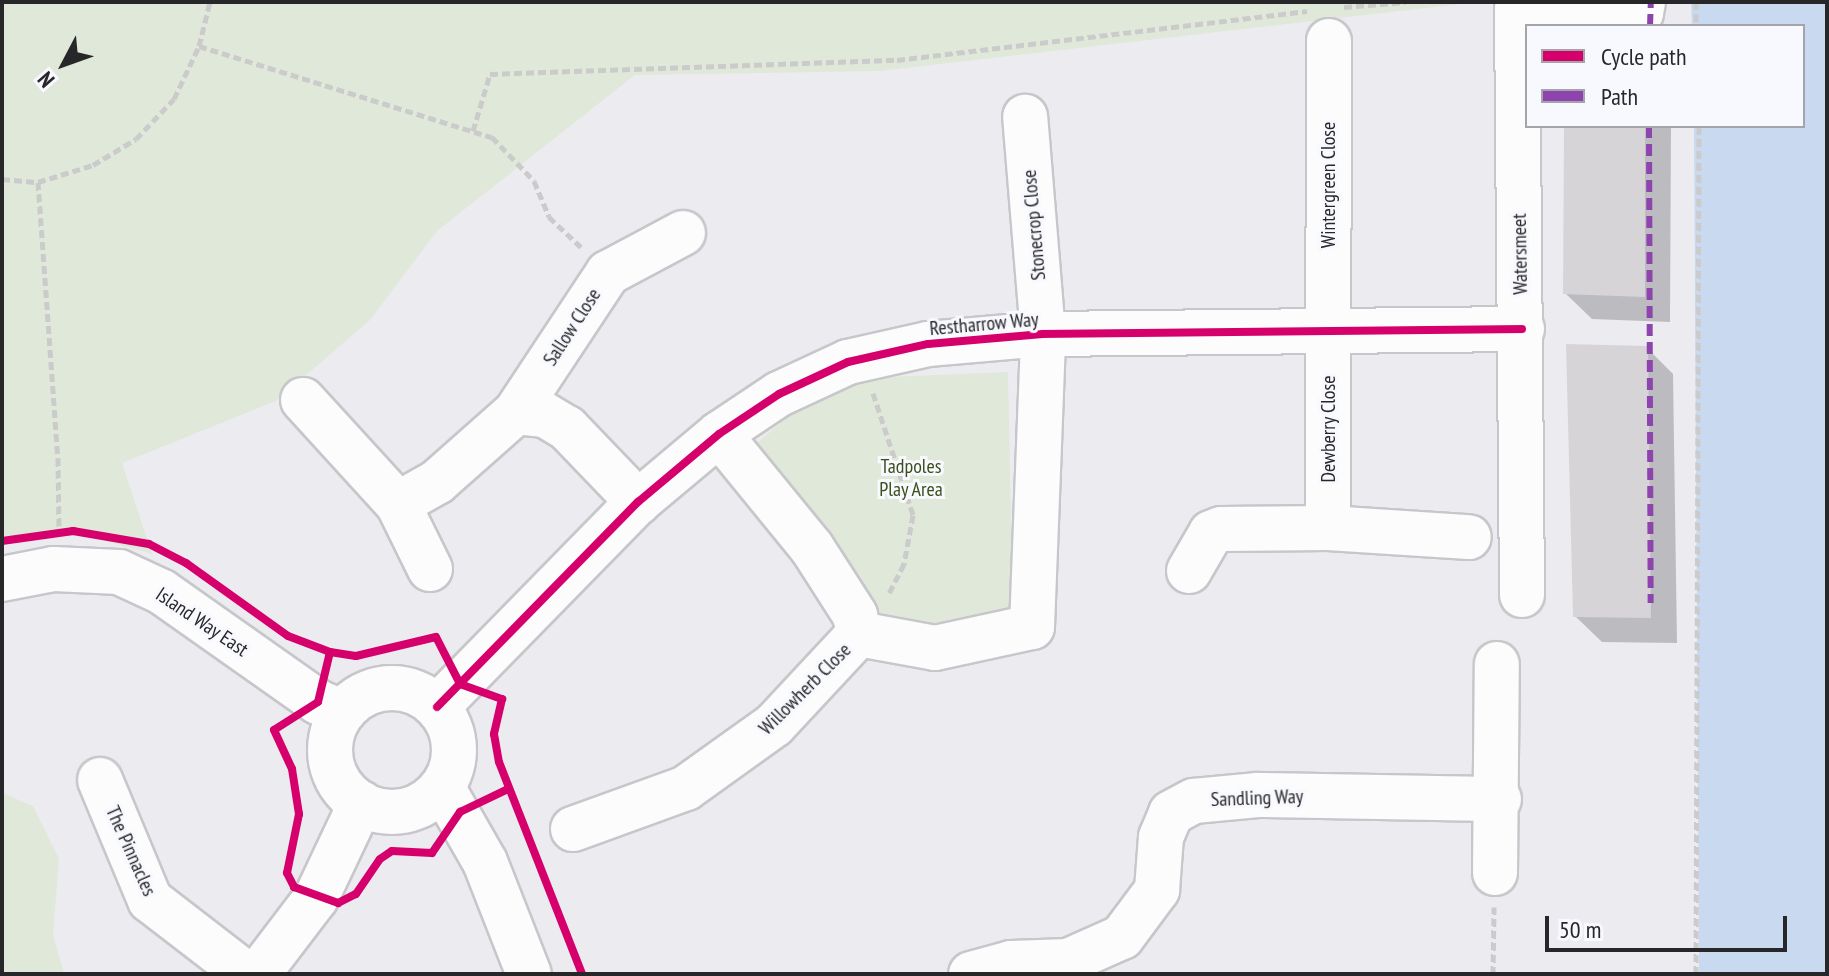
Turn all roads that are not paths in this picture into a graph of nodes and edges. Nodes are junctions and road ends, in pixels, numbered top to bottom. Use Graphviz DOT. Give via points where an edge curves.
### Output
graph roads {
  1 [pos="1643,2"];
  2 [pos="1323,20"];
  3 [pos="1025,117"];
  4 [pos="683,233"];
  5 [pos="1328,329"];
  6 [pos="1522,329"];
  7 [pos="1043,334"];
  8 [pos="303,400"];
  9 [pos="516,412"];
  10 [pos="719,434"];
  11 [pos="638,502"];
  12 [pos="398,504"];
  13 [pos="1328,528"];
  14 [pos="1469,537"];
  15 [pos="430,569"];
  16 [pos="1189,571"];
  17 [pos="2,579"];
  18 [pos="1522,595"];
  19 [pos="859,634"];
  20 [pos="1497,664"];
  21 [pos="437,707"];
  22 [pos="342,712"];
  23 [pos="100,780"];
  24 [pos="442,787"];
  25 [pos="1499,799"];
  26 [pos="361,803"];
  27 [pos="573,829"];
  28 [pos="1495,873"];
  29 [pos="246,974"];
  30 [pos="258,974"];
  31 [pos="529,974"];
  32 [pos="971,974"];
  1 -- 6 [label="street, Watersmeet" via="1641,13 1517,9"];
  2 -- 5 [label="street, Wintergreen Close"];
  3 -- 7 [label="street, Stonecrop Close"];
  4 -- 9 [label="street, Sallow Close" via="608,273"];
  5 -- 6 [label="street, Restharrow Way"];
  5 -- 7 [label="street, Restharrow Way"];
  5 -- 13 [label="street, Dewberry Close"];
  6 -- 18 [label="street, Watersmeet"];
  7 -- 10 [label="street, Restharrow Way" via="928,344 862,358 779,394"];
  7 -- 19 [label="street, Stonecrop Close" via="1032,627 935,648"];
  8 -- 12 [label="street"];
  9 -- 11 [label="street" via="545,415 567,428"];
  9 -- 12 [label="street, Sallow Close" via="437,482"];
  10 -- 11 [label="street, Restharrow Way"];
  10 -- 19 [label="street, Willowherb Close" via="812,548 855,615"];
  11 -- 21 [label="street, Restharrow Way"];
  12 -- 15 [label="street"];
  13 -- 14 [label="street"];
  13 -- 16 [label="street" via="1221,529 1211,533"];
  17 -- 22 [label="street, Island Way East" via="58,541 162,592 318,702"];
  19 -- 27 [label="street, Willowherb Close" via="774,725 686,788"];
  20 -- 25 [label="street"];
  21 -- 22 [label="street" via="398,687 358,697"];
  21 -- 24 [label="street" via="449,725 454,754"];
  22 -- 26 [label="street" via="329,741 331,763 348,794"];
  23 -- 29 [label="street, The Pinnacles" via="150,900"];
  24 -- 26 [label="street" via="426,801 399,811"];
  24 -- 31 [label="street" via="485,862"];
  25 -- 28 [label="street"];
  25 -- 32 [label="street, Sandling Way" via="1258,795 1194,801 1171,813 1161,837 1157,890 1122,937 1068,961 1011,963"];
  26 -- 30 [label="street" via="316,898"];
}
